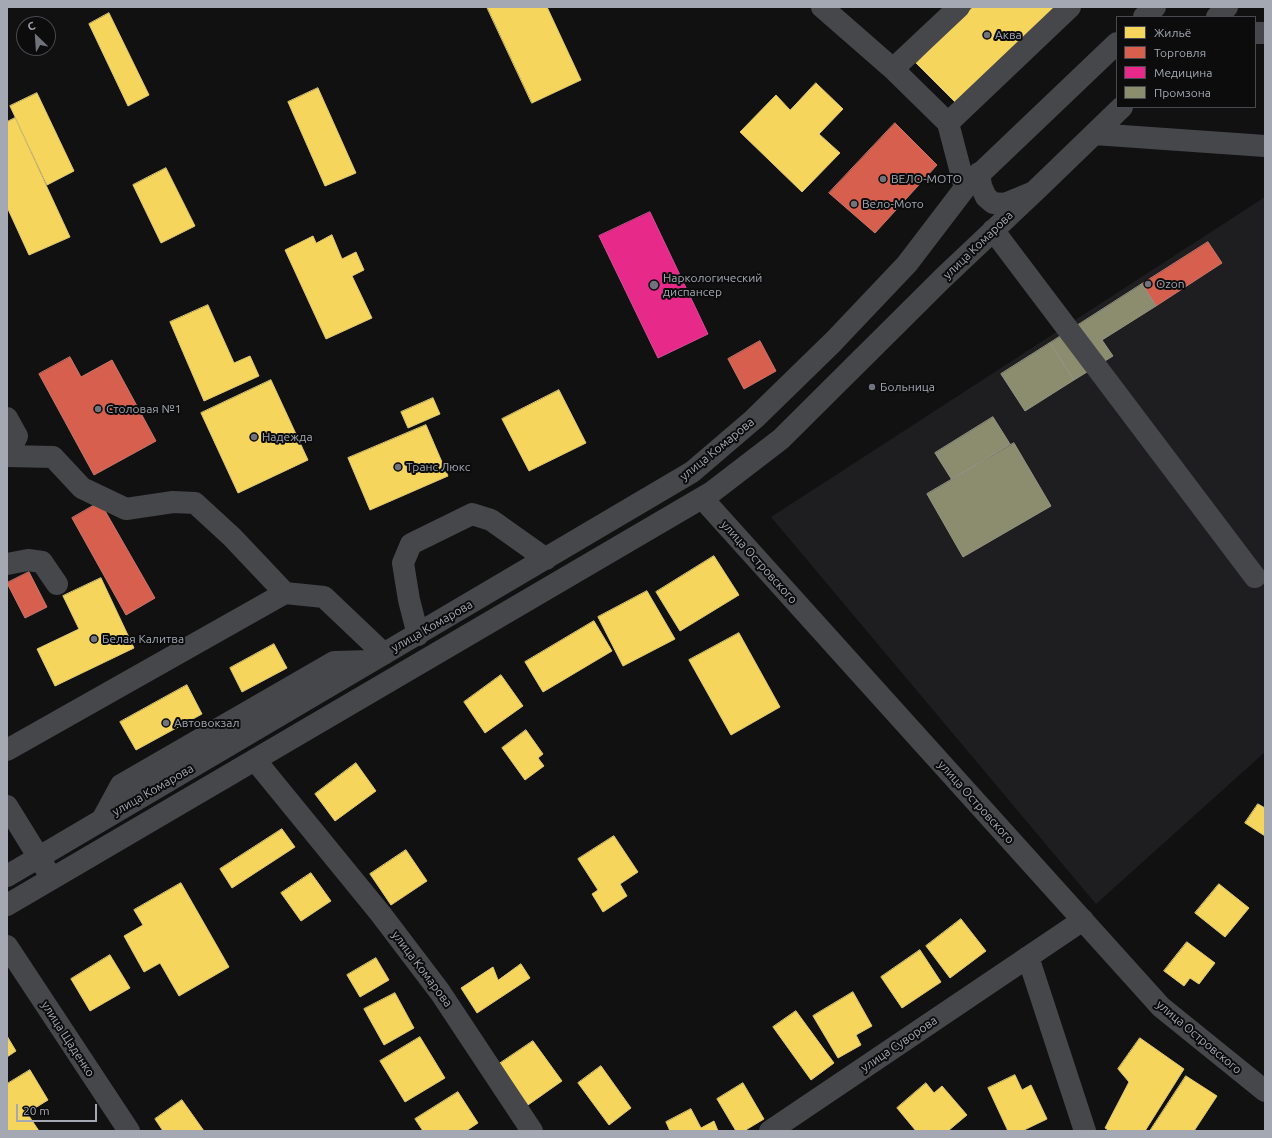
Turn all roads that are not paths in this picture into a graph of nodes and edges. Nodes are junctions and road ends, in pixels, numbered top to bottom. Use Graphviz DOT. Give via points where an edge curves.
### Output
graph roads {
  1 [pos="822,7"];
  2 [pos="959,7"];
  3 [pos="1070,7"];
  4 [pos="1155,7"];
  5 [pos="1227,7"];
  6 [pos="1145,16"];
  7 [pos="1218,16"];
  8 [pos="1116,44"];
  9 [pos="894,69"];
  10 [pos="1121,108"];
  11 [pos="948,123"];
  12 [pos="1094,134"];
  13 [pos="1265,146"];
  14 [pos="972,181"];
  15 [pos="1034,192"];
  16 [pos="993,230"];
  17 [pos="7,418"];
  18 [pos="8,455"];
  19 [pos="702,498"];
  20 [pos="546,558"];
  21 [pos="7,564"];
  22 [pos="1255,576"];
  23 [pos="57,584"];
  24 [pos="285,593"];
  25 [pos="418,634"];
  26 [pos="379,657"];
  27 [pos="7,750"];
  28 [pos="255,760"];
  29 [pos="7,806"];
  30 [pos="38,858"];
  31 [pos="7,876"];
  32 [pos="53,879"];
  33 [pos="7,905"];
  34 [pos="1083,920"];
  35 [pos="7,946"];
  36 [pos="1028,957"];
  37 [pos="1265,1091"];
  38 [pos="129,1131"];
  39 [pos="532,1131"];
  40 [pos="770,1131"];
  41 [pos="1085,1131"];
  1 -- 9 [label="street"];
  2 -- 9 [label="street"];
  3 -- 11 [label="street"];
  4 -- 6 [label="street"];
  5 -- 7 [label="street"];
  8 -- 14 [label="street, улица Комарова"];
  9 -- 11 [label="street"];
  10 -- 12 [label="street, улица Комарова"];
  11 -- 14 [label="street"];
  12 -- 13 [label="street"];
  12 -- 15 [label="street, улица Комарова"];
  14 -- 15 [label="street" via="981,186 992,203 1005,204"];
  14 -- 20 [label="street, улица Комарова" via="907,264 833,342 754,419 692,472"];
  15 -- 16 [label="street, улица Комарова"];
  16 -- 19 [label="street, улица Комарова" via="781,439"];
  16 -- 22 [label="street"];
  17 -- 18 [label="street" via="17,436"];
  18 -- 24 [label="street" via="53,456 82,488 126,509 173,502 195,503 232,537"];
  19 -- 28 [label="street, улица Комарова"];
  19 -- 34 [label="street, улица Островского"];
  20 -- 25 [label="street, улица Комарова"];
  20 -- 25 [label="street" via="491,520 472,514 411,544 403,563"];
  21 -- 23 [label="street" via="28,560 42,562"];
  24 -- 26 [label="street" via="324,597"];
  24 -- 27 [label="street"];
  25 -- 26 [label="street, улица Комарова"];
  26 -- 30 [label="street, улица Комарова"];
  28 -- 32 [label="street, улица Комарова"];
  28 -- 39 [label="street, улица Комарова" via="380,913 440,992"];
  29 -- 30 [label="street"];
  30 -- 31 [label="street, улица Комарова"];
  30 -- 32 [label="street"];
  32 -- 33 [label="street, улица Комарова"];
  34 -- 36 [label="street, улица Суворова"];
  34 -- 37 [label="street, улица Островского" via="1160,1007"];
  35 -- 38 [label="street, улица Щаденко"];
  36 -- 40 [label="street, улица Суворова"];
  36 -- 41 [label="street"];
}
